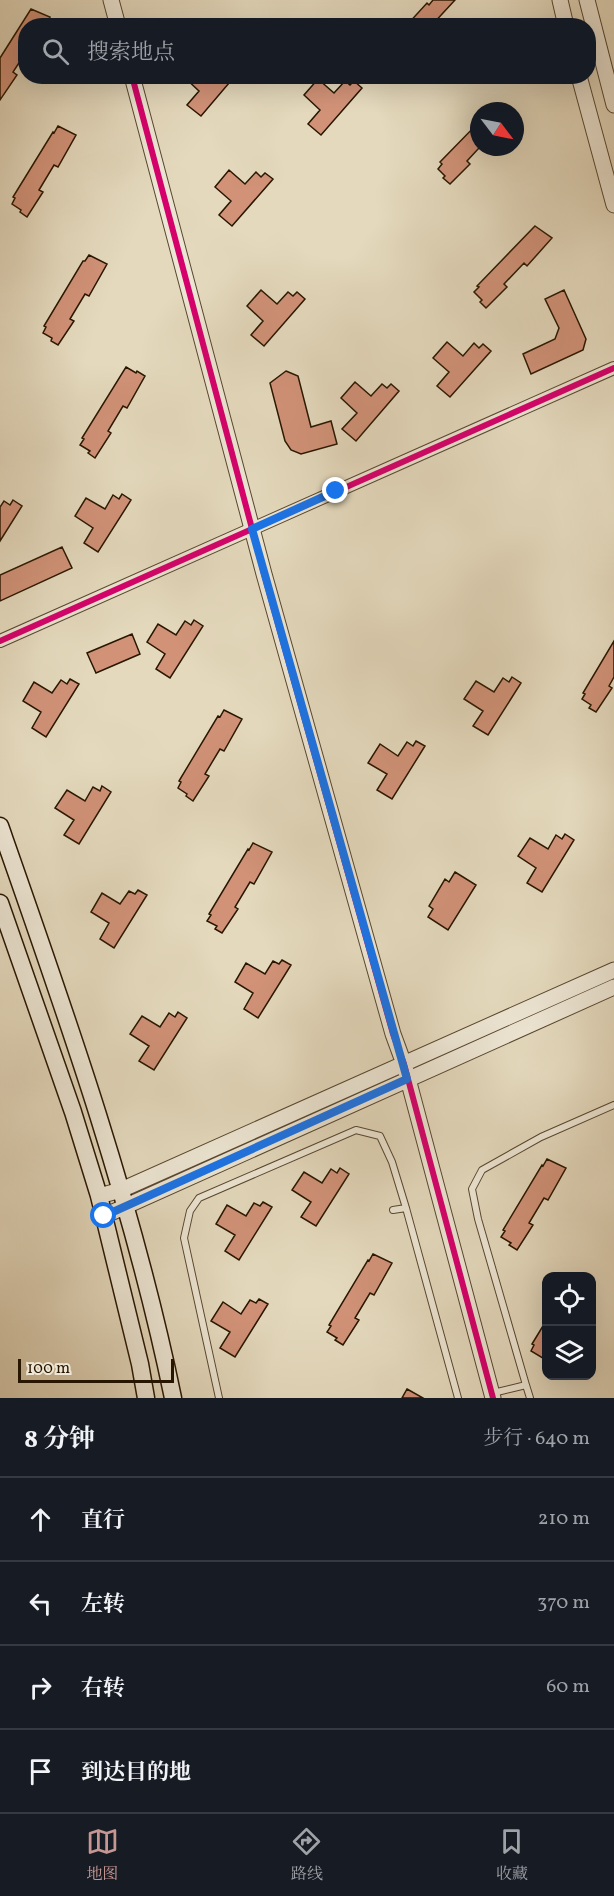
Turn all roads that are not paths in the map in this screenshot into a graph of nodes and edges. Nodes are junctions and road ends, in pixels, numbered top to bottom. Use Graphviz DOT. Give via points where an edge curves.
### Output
graph roads {
  1 [pos="111,0"];
  2 [pos="560,0"];
  3 [pos="587,0"];
  4 [pos="116,18"];
  5 [pos="564,18"];
  6 [pos="592,18"];
  7 [pos="596,35"];
  8 [pos="134,84"];
  9 [pos="581,84"];
  10 [pos="614,105"];
  11 [pos="614,205"];
  12 [pos="614,368"];
  13 [pos="252,529"];
  14 [pos="0,641"];
  15 [pos="0,826"];
  16 [pos="0,903"];
  17 [pos="614,970"];
  18 [pos="614,987"];
  19 [pos="405,1072"];
  20 [pos="614,1105"];
  21 [pos="121,1190"];
  22 [pos="99,1196"];
  23 [pos="125,1208"];
  24 [pos="406,1208"];
  25 [pos="393,1210"];
  26 [pos="104,1216"];
  27 [pos="526,1385"];
  28 [pos="493,1396"];
  29 [pos="146,1398"];
  30 [pos="173,1398"];
  31 [pos="219,1398"];
  32 [pos="458,1398"];
  33 [pos="530,1398"];
  1 -- 4 [label="street"];
  2 -- 5 [label="street"];
  3 -- 6 [label="street"];
  7 -- 10 [label="street"];
  8 -- 13 [label="street"];
  9 -- 11 [label="street"];
  12 -- 13 [label="street"];
  13 -- 14 [label="street"];
  13 -- 19 [label="street"];
  15 -- 21 [label="main road"];
  16 -- 22 [label="main road"];
  17 -- 19 [label="street"];
  18 -- 19 [label="street"];
  19 -- 21 [label="street"];
  19 -- 23 [label="street"];
  19 -- 28 [label="street"];
  20 -- 27 [label="lane" via="541,1137 482,1170 472,1189"];
  21 -- 22 [label="street"];
  21 -- 23 [label="main road"];
  22 -- 26 [label="main road"];
  23 -- 26 [label="street"];
  23 -- 30 [label="main road"];
  24 -- 25 [label="lane"];
  24 -- 31 [label="lane" via="380,1136 356,1130 199,1198 190,1211 184,1238"];
  24 -- 32 [label="lane"];
  26 -- 29 [label="main road"];
  27 -- 28 [label="lane"];
  27 -- 33 [label="lane"];
}
